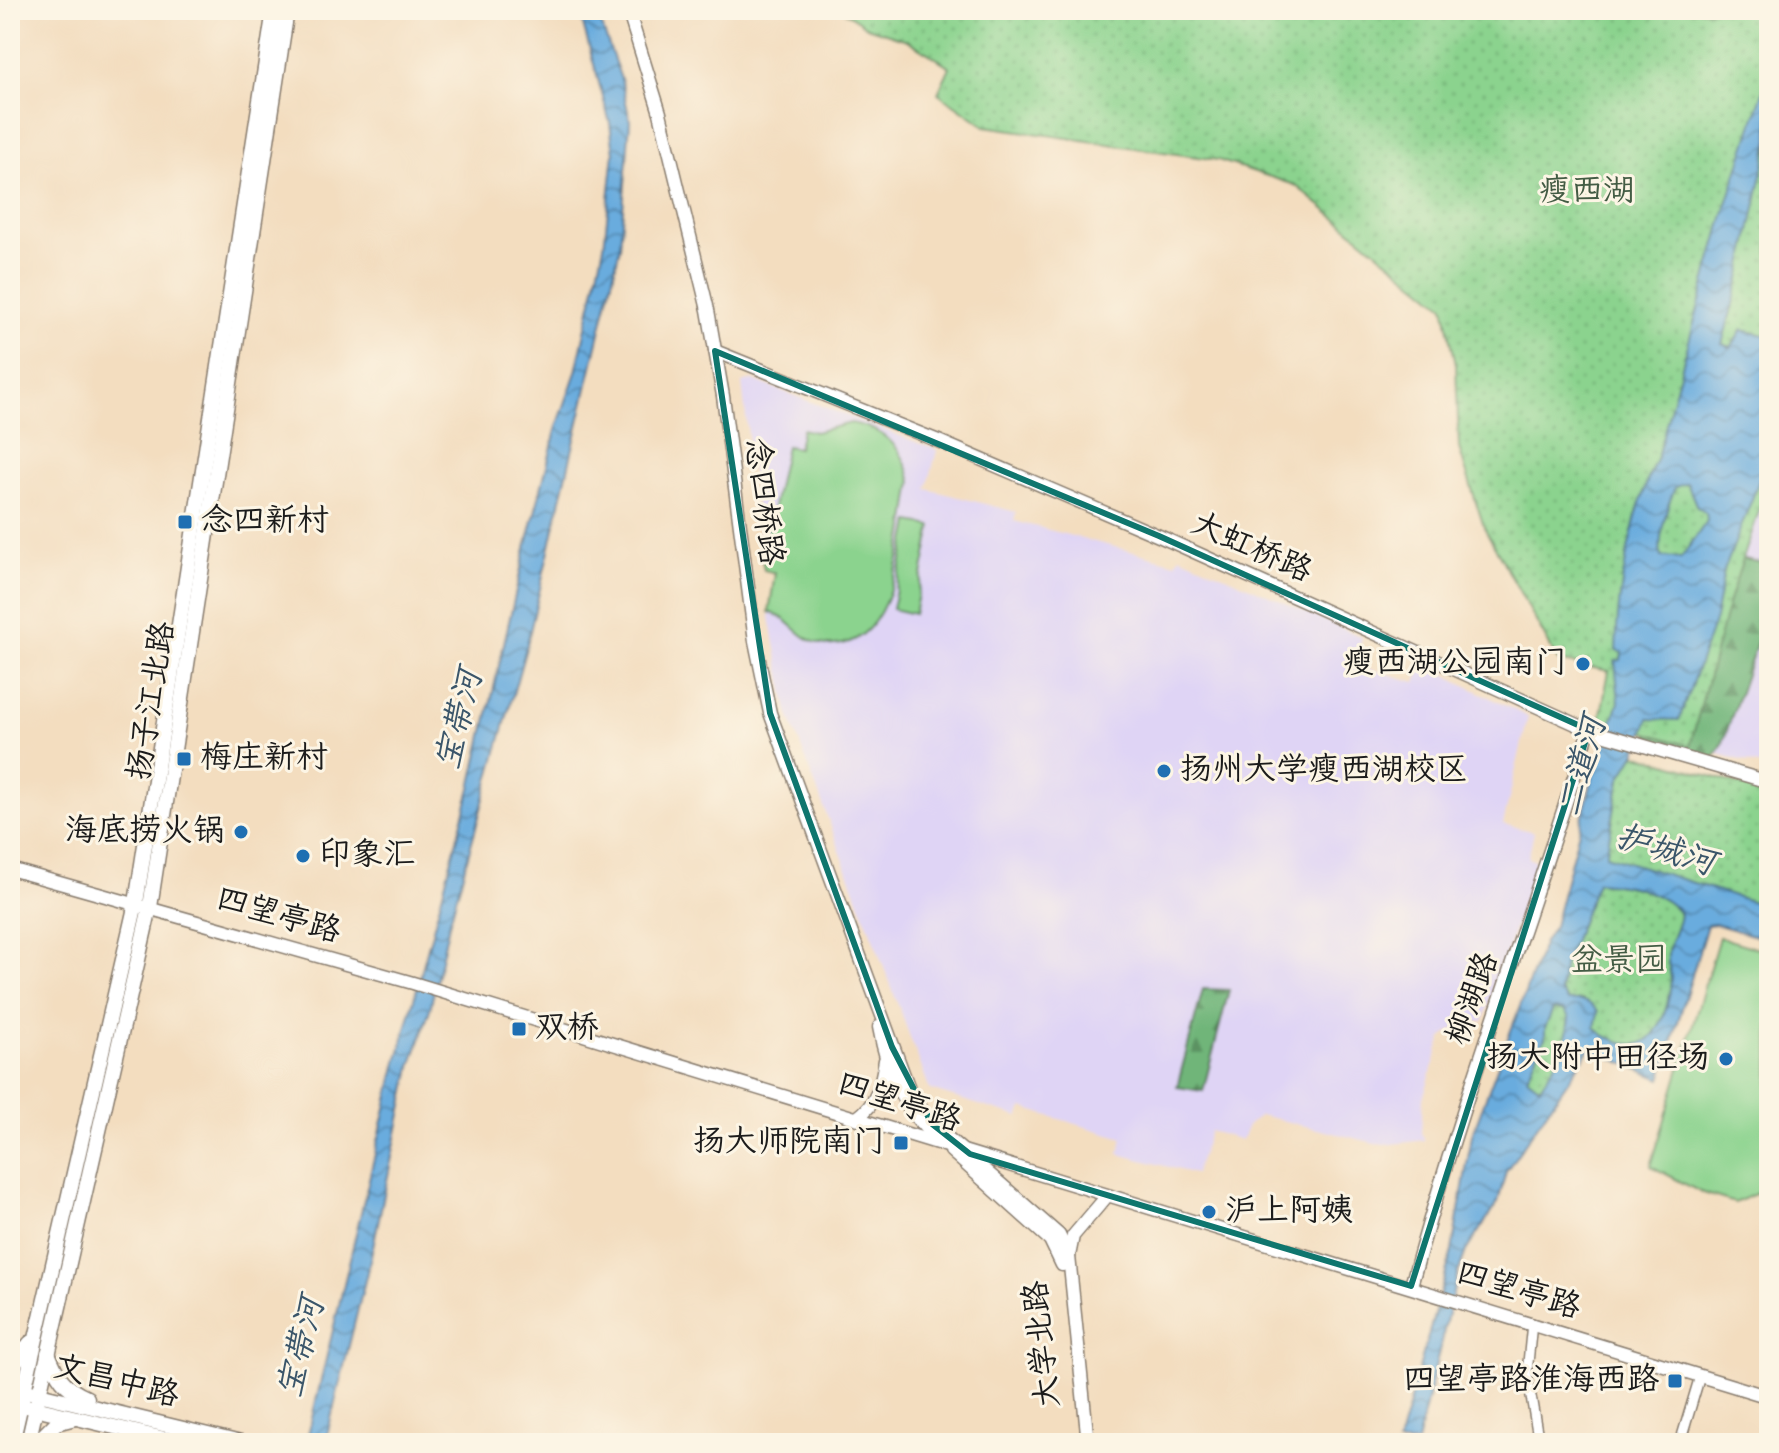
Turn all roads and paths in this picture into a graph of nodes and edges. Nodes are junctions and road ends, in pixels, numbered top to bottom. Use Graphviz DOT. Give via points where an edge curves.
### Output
graph roads {
  1 [pos="274,10"];
  2 [pos="287,10"];
  3 [pos="628,10"];
  4 [pos="715,351"];
  5 [pos="1594,732"];
  6 [pos="1769,782"];
  7 [pos="10,869"];
  8 [pos="143,905"];
  9 [pos="872,993"];
  10 [pos="885,1060"];
  11 [pos="857,1118"];
  12 [pos="946,1146"];
  13 [pos="970,1154"];
  14 [pos="1107,1196"];
  15 [pos="1069,1256"];
  16 [pos="1411,1286"];
  17 [pos="1532,1323"];
  18 [pos="37,1333"];
  19 [pos="48,1352"];
  20 [pos="10,1370"];
  21 [pos="1700,1376"];
  22 [pos="16,1396"];
  23 [pos="1769,1397"];
  24 [pos="38,1400"];
  25 [pos="120,1413"];
  26 [pos="79,1417"];
  27 [pos="12,1443"];
  28 [pos="28,1443"];
  29 [pos="36,1443"];
  30 [pos="181,1443"];
  31 [pos="241,1443"];
  32 [pos="1080,1443"];
  33 [pos="1088,1443"];
  34 [pos="1539,1443"];
  35 [pos="1680,1443"];
  1 -- 8 [label="main road, 扬子江北路"];
  2 -- 8 [label="main road, 扬子江北路"];
  3 -- 4 [label="street, 念四桥路" via="660,113"];
  4 -- 5 [label="street, 大虹桥路" via="1159,536"];
  4 -- 9 [label="street, 念四桥路" via="755,641 770,713"];
  5 -- 6 [label="street, 大虹桥路"];
  5 -- 16 [label="street, 柳湖路" via="1434,1200"];
  7 -- 8 [label="street, 四望亭路"];
  8 -- 11 [label="street, 四望亭路"];
  8 -- 18 [label="main road, 扬子江北路"];
  8 -- 19 [label="main road, 扬子江北路"];
  9 -- 10 [label="street, 念四桥路"];
  9 -- 13 [label="street, 念四桥路" via="911,1094 932,1124"];
  10 -- 11 [label="street" via="881,1088"];
  10 -- 12 [label="street, 念四桥路" via="902,1100"];
  11 -- 12 [label="street, 四望亭路"];
  12 -- 13 [label="street, 四望亭路"];
  12 -- 32 [label="street, 大学北路" via="1061,1256"];
  13 -- 14 [label="street, 四望亭路"];
  13 -- 15 [label="street, 大学北路" via="1059,1235"];
  14 -- 15 [label="street" via="1073,1236"];
  14 -- 16 [label="street, 四望亭路"];
  15 -- 33 [label="street, 大学北路"];
  16 -- 17 [label="street, 四望亭路"];
  17 -- 21 [label="street, 四望亭路"];
  17 -- 34 [label="street" via="1527,1373"];
  18 -- 20 [label="main road"];
  18 -- 22 [label="main road, 扬子江北路"];
  19 -- 24 [label="main road, 扬子江北路"];
  19 -- 25 [label="main road" via="58,1377 72,1391"];
  21 -- 23 [label="street, 四望亭路"];
  21 -- 35 [label="street"];
  22 -- 24 [label="main road"];
  22 -- 27 [label="main road, 扬子江北路"];
  24 -- 25 [label="main road, 文昌中路"];
  24 -- 26 [label="main road, 文昌中路"];
  24 -- 28 [label="main road, 扬子江北路"];
  25 -- 31 [label="main road, 文昌中路"];
  26 -- 29 [label="main road" via="56,1423"];
  26 -- 30 [label="main road, 文昌中路"];
}
